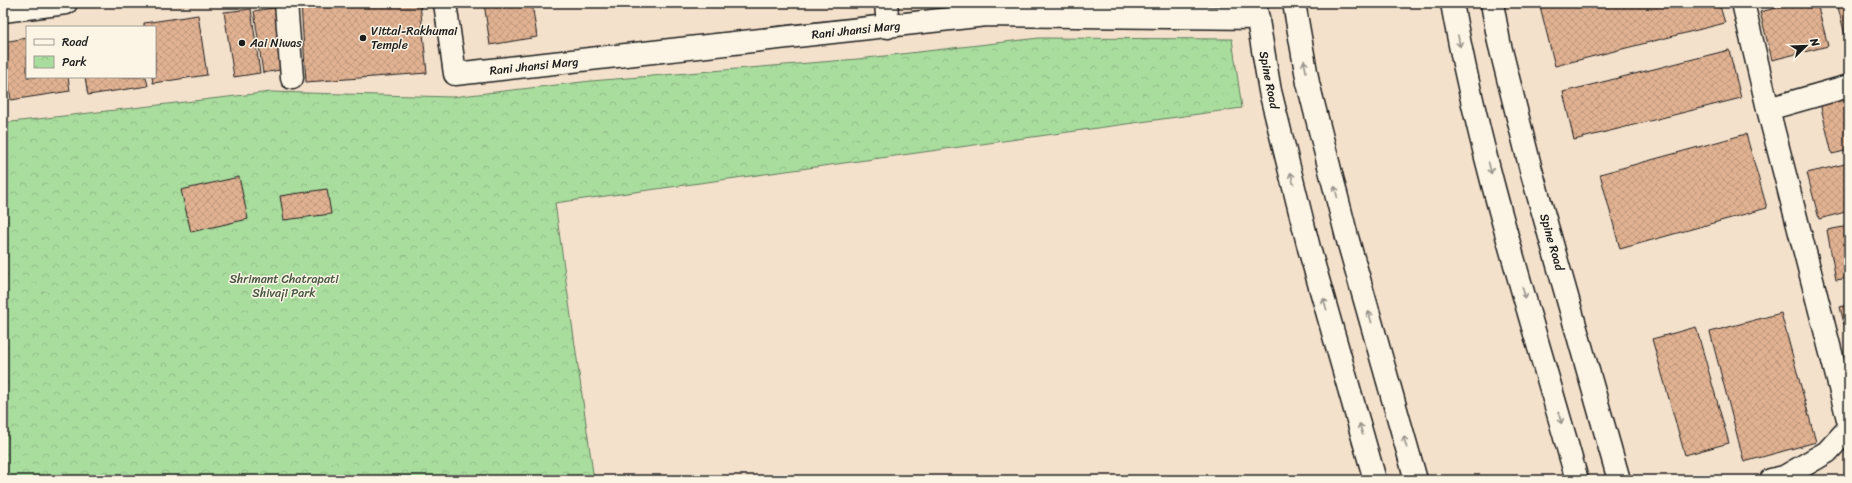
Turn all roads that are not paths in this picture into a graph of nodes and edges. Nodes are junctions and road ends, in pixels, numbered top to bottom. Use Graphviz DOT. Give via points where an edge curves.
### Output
graph roads {
  1 [pos="66,3"];
  2 [pos="286,3"];
  3 [pos="445,3"];
  4 [pos="886,3"];
  5 [pos="1294,3"];
  6 [pos="1452,3"];
  7 [pos="1492,3"];
  8 [pos="1743,3"];
  9 [pos="3,10"];
  10 [pos="1256,11"];
  11 [pos="888,27"];
  12 [pos="292,78"];
  13 [pos="1849,86"];
  14 [pos="1768,109"];
  15 [pos="1849,423"];
  16 [pos="1849,428"];
  17 [pos="1376,480"];
  18 [pos="1416,480"];
  19 [pos="1578,480"];
  20 [pos="1619,480"];
  21 [pos="1771,480"];
  1 -- 9 [label="street"];
  2 -- 12 [label="street"];
  3 -- 11 [label="street, Rani Jhansi Marg" via="455,74"];
  4 -- 11 [label="street"];
  18 -- 5 [label="street, one-way" via="1347,237 1308,83"];
  6 -- 19 [label="street, one-way" via="1460,50 1497,198"];
  7 -- 20 [label="street, Spine Road" via="1499,42 1531,170"];
  8 -- 14 [label="street"];
  10 -- 11 [label="street, Rani Jhansi Marg" via="986,15"];
  17 -- 10 [label="street, Spine Road, one-way" via="1307,240 1270,91"];
  13 -- 14 [label="street"];
  14 -- 15 [label="street"];
  16 -- 21 [label="street" via="1827,452 1784,477"];
}
